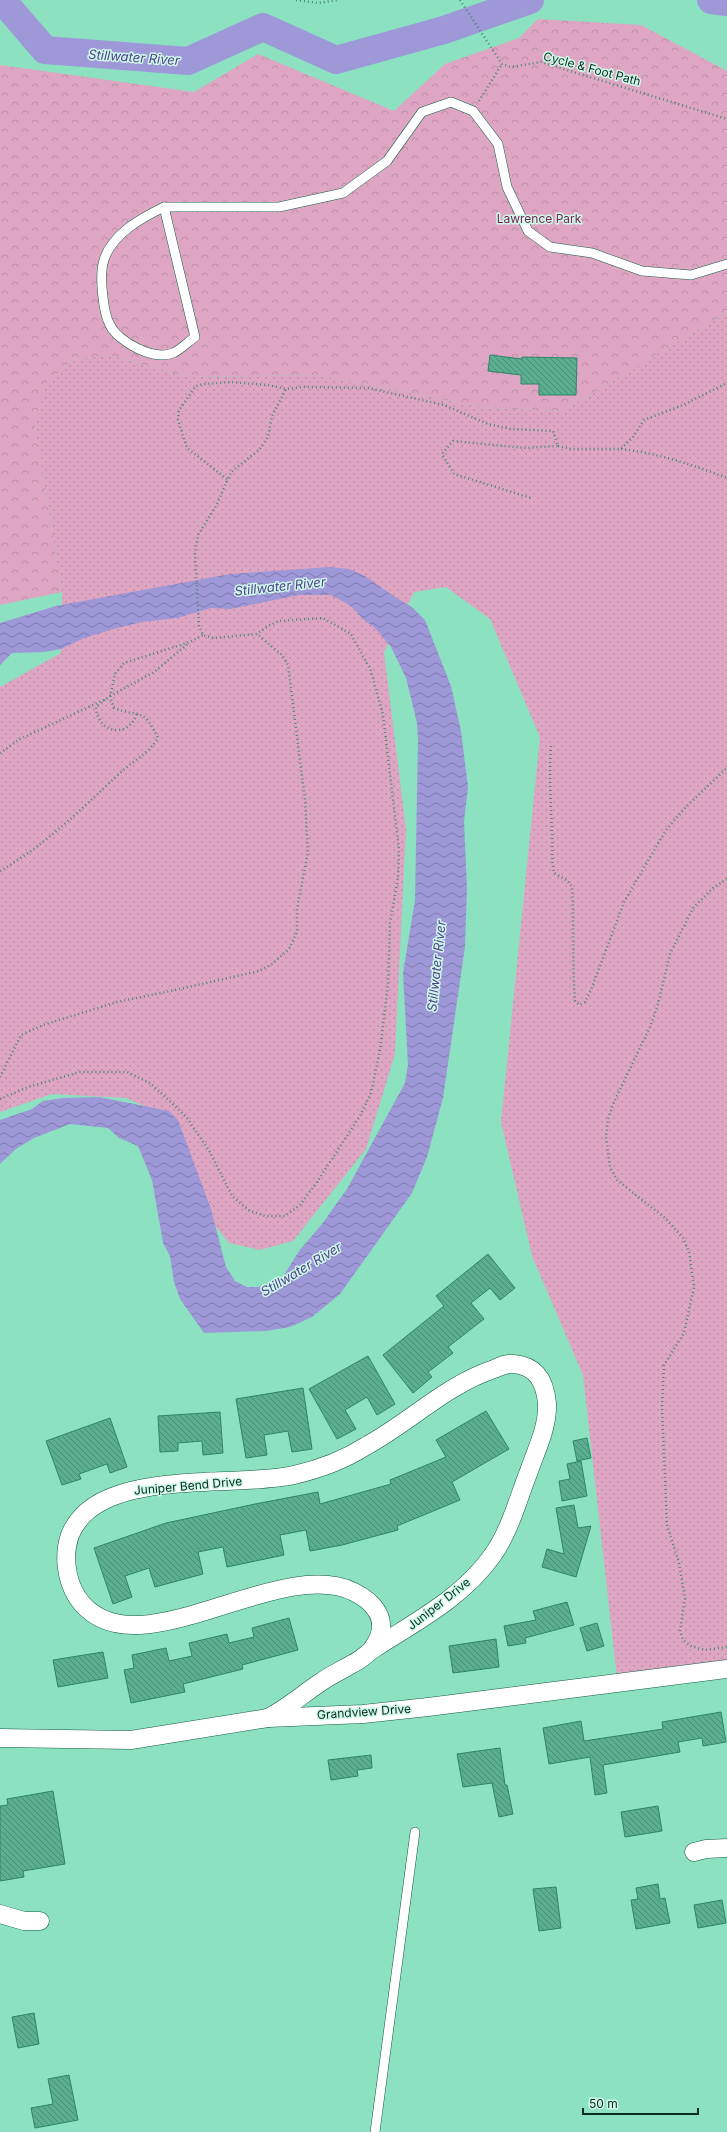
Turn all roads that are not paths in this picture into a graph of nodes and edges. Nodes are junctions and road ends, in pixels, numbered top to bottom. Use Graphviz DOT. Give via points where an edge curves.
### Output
graph roads {
  1 [pos="164,208"];
  2 [pos="727,264"];
  3 [pos="546,1386"];
  4 [pos="372,1649"];
  5 [pos="727,1669"];
  6 [pos="268,1718"];
  7 [pos="0,1738"];
  8 [pos="415,1832"];
  9 [pos="727,1848"];
  10 [pos="694,1852"];
  11 [pos="0,1914"];
  12 [pos="40,1921"];
  13 [pos="375,2132"];
  1 -- 1 [label="lane" via="195,337 172,354 148,353 129,344 110,327 104,310 103,260 112,244 143,217"];
  1 -- 2 [label="lane" via="279,207 342,193 387,161 422,112 451,102 473,111 498,144 507,188 528,231 550,247 592,253 649,271 691,275"];
  3 -- 4 [label="street, Juniper Drive" via="548,1419 498,1547 481,1570 446,1602"];
  3 -- 4 [label="street, Juniper Bend Drive" via="529,1367 511,1363 468,1379 368,1445 338,1461 291,1476 122,1492 96,1503 85,1512 70,1536 66,1565 74,1592 82,1603 102,1619 126,1626 164,1622 298,1585 325,1584 350,1590 376,1611 381,1628 380,1636"];
  4 -- 6 [label="street, Juniper Drive"];
  5 -- 6 [label="street, Grandview Drive" via="428,1707 362,1714"];
  6 -- 7 [label="street, Grandview Drive" via="131,1740"];
  8 -- 13 [label="lane"];
  9 -- 10 [label="street"];
  11 -- 12 [label="street" via="24,1922"];
}
